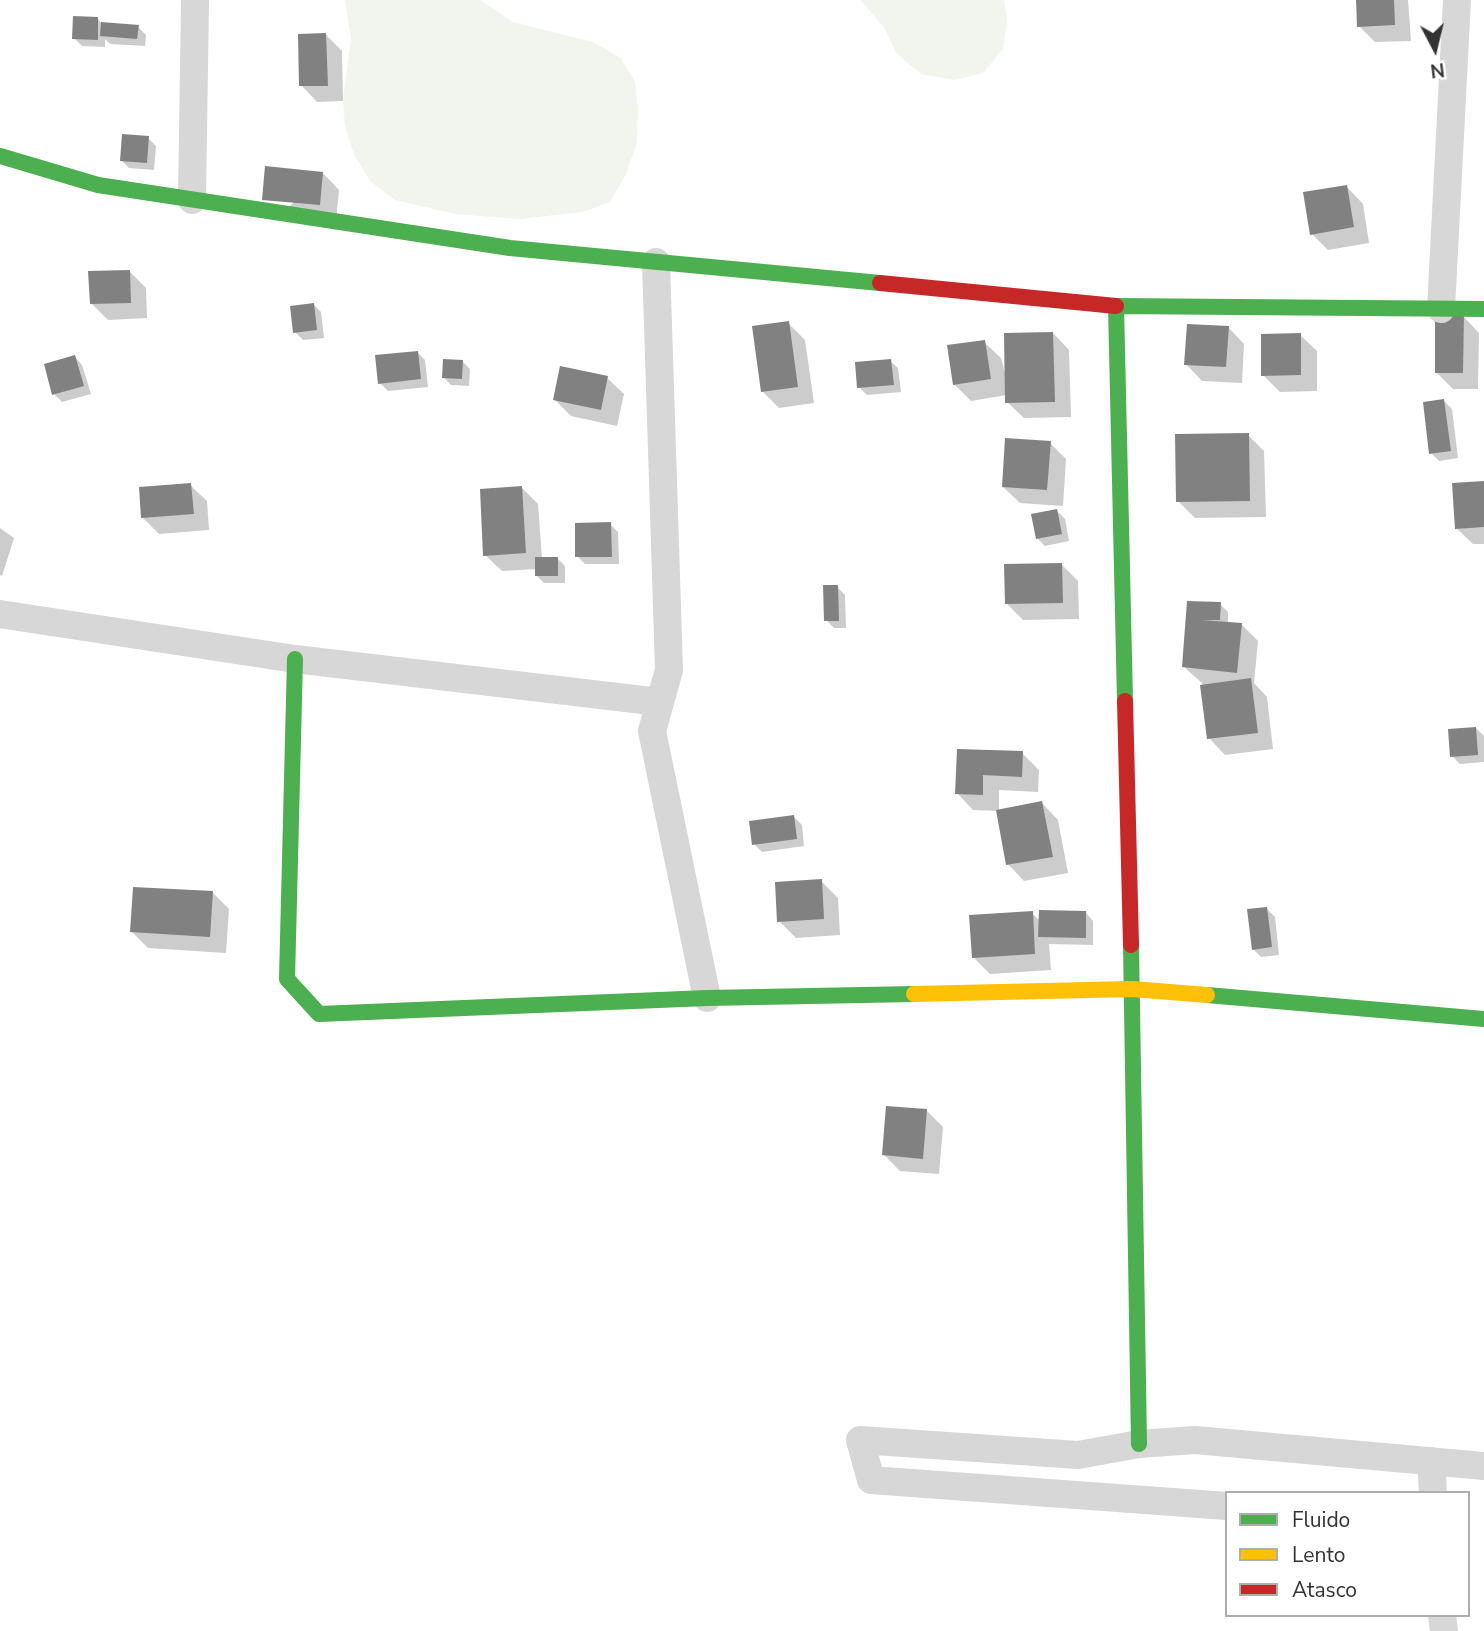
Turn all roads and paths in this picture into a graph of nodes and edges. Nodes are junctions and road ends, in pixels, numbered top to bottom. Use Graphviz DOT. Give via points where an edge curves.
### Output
graph roads {
  1 [pos="195,0"];
  2 [pos="1457,0"];
  3 [pos="0,156"];
  4 [pos="192,200"];
  5 [pos="656,262"];
  6 [pos="1116,306"];
  7 [pos="1441,309"];
  8 [pos="1484,309"];
  9 [pos="0,614"];
  10 [pos="295,659"];
  11 [pos="660,702"];
  12 [pos="1132,989"];
  13 [pos="707,998"];
  14 [pos="1484,1019"];
  15 [pos="1139,1444"];
  16 [pos="1431,1461"];
  17 [pos="1484,1465"];
  18 [pos="1433,1491"];
  19 [pos="1225,1506"];
  1 -- 4 [label="street"];
  2 -- 7 [label="street"];
  3 -- 4 [label="street" via="97,185"];
  4 -- 5 [label="street" via="510,248"];
  5 -- 6 [label="street"];
  5 -- 11 [label="street" via="669,670"];
  6 -- 7 [label="street"];
  6 -- 12 [label="street"];
  7 -- 8 [label="street"];
  9 -- 10 [label="street"];
  10 -- 11 [label="street"];
  10 -- 13 [label="street" via="287,979 319,1014"];
  11 -- 13 [label="street" via="652,731"];
  12 -- 13 [label="street"];
  12 -- 14 [label="street"];
  12 -- 15 [label="street"];
  15 -- 16 [label="street" via="1195,1440"];
  15 -- 19 [label="street" via="1078,1455 860,1440 871,1480"];
  16 -- 17 [label="street"];
  16 -- 18 [label="street"];
}
